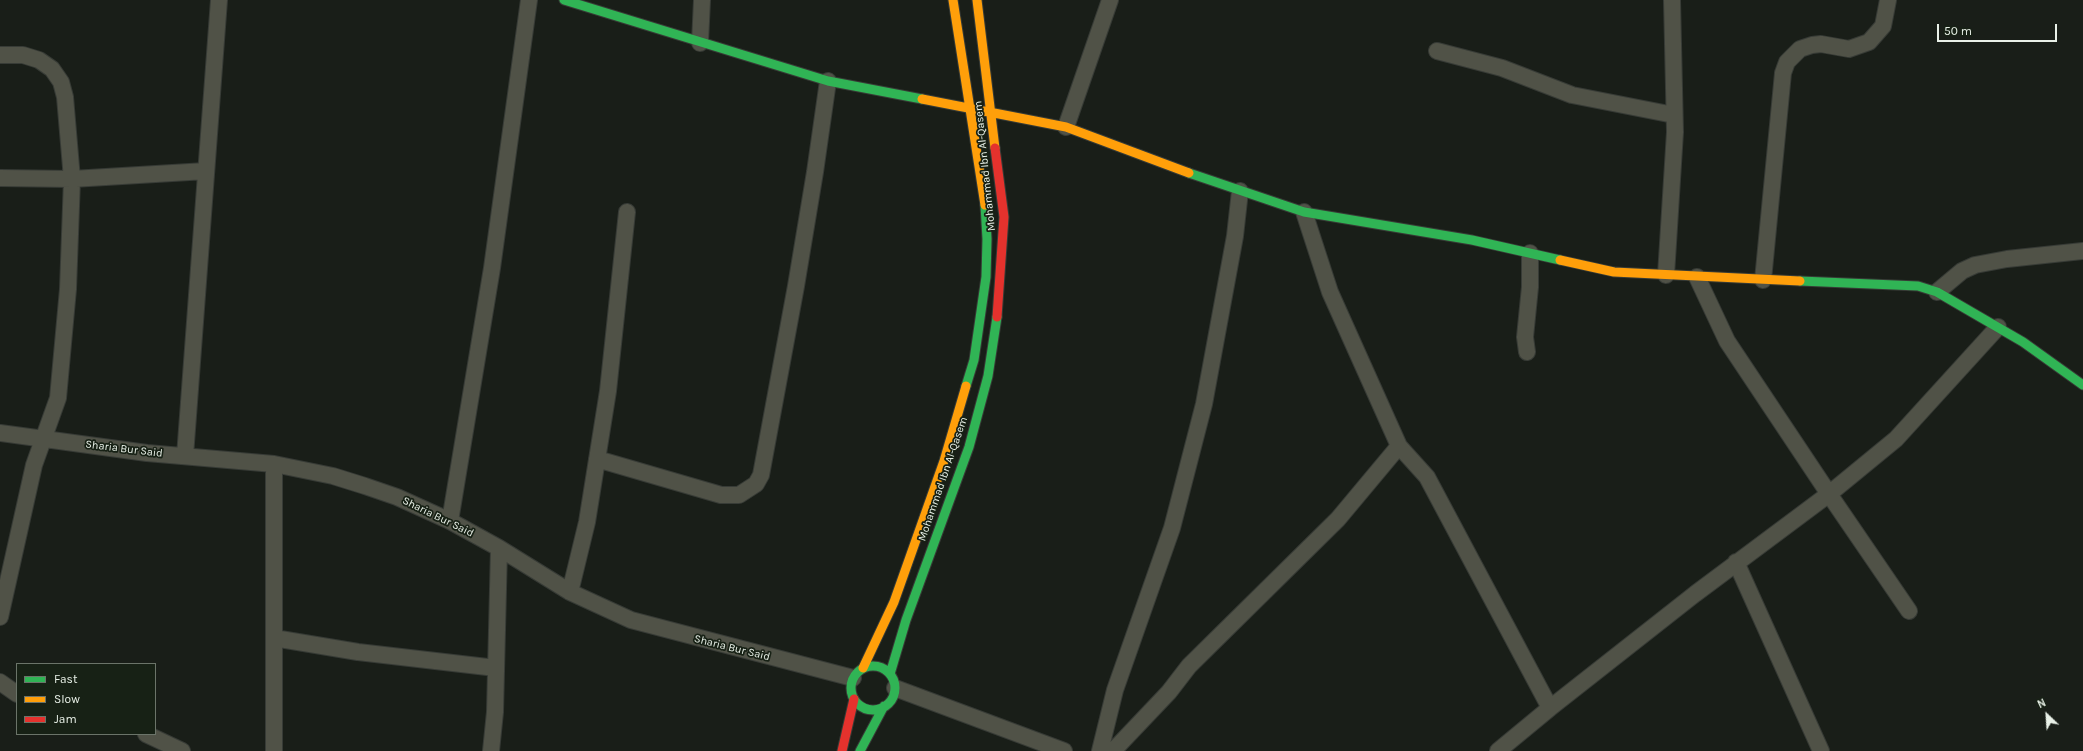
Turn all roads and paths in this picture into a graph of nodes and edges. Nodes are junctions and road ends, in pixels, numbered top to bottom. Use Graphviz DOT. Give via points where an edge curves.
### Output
graph roads {
  1 [pos="219,0"];
  2 [pos="529,0"];
  3 [pos="564,0"];
  4 [pos="702,0"];
  5 [pos="953,0"];
  6 [pos="977,0"];
  7 [pos="1110,0"];
  8 [pos="1672,0"];
  9 [pos="1888,0"];
  10 [pos="700,43"];
  11 [pos="1437,51"];
  12 [pos="0,55"];
  13 [pos="828,81"];
  14 [pos="970,108"];
  15 [pos="992,113"];
  16 [pos="1674,115"];
  17 [pos="1066,127"];
  18 [pos="206,171"];
  19 [pos="0,178"];
  20 [pos="72,179"];
  21 [pos="1240,191"];
  22 [pos="627,212"];
  23 [pos="1304,212"];
  24 [pos="2083,251"];
  25 [pos="1530,253"];
  26 [pos="1666,275"];
  27 [pos="1697,277"];
  28 [pos="1763,280"];
  29 [pos="1937,292"];
  30 [pos="1998,327"];
  31 [pos="1527,352"];
  32 [pos="2083,385"];
  33 [pos="0,433"];
  34 [pos="44,439"];
  35 [pos="1399,446"];
  36 [pos="185,456"];
  37 [pos="597,459"];
  38 [pos="274,464"];
  39 [pos="1829,494"];
  40 [pos="450,521"];
  41 [pos="499,548"];
  42 [pos="1736,562"];
  43 [pos="570,592"];
  44 [pos="1909,611"];
  45 [pos="0,617"];
  46 [pos="274,638"];
  47 [pos="496,668"];
  48 [pos="858,673"];
  49 [pos="893,681"];
  50 [pos="0,682"];
  51 [pos="16,693"];
  52 [pos="854,699"];
  53 [pos="884,706"];
  54 [pos="1550,708"];
  55 [pos="148,735"];
  56 [pos="182,751"];
  57 [pos="274,751"];
  58 [pos="491,751"];
  59 [pos="842,751"];
  60 [pos="860,751"];
  61 [pos="1064,751"];
  62 [pos="1100,751"];
  63 [pos="1113,751"];
  64 [pos="1498,751"];
  65 [pos="1821,751"];
  1 -- 18 [label="street"];
  2 -- 40 [label="street" via="492,268"];
  3 -- 10 [label="main road"];
  4 -- 10 [label="street"];
  5 -- 14 [label="main road, Mohammad Ibn Al-Qasem"];
  6 -- 15 [label="main road, Mohammad Ibn Al-Qasem"];
  7 -- 17 [label="street"];
  8 -- 16 [label="street"];
  9 -- 28 [label="street" via="1883,26 1869,42 1849,49 1812,45 1800,49 1787,62 1783,73"];
  10 -- 13 [label="main road"];
  11 -- 16 [label="street" via="1502,68 1572,95"];
  12 -- 20 [label="street" via="23,55 39,60 52,69 61,82 65,97"];
  13 -- 14 [label="main road"];
  13 -- 37 [label="street" via="795,294 762,475 756,484 739,495 721,495"];
  14 -- 15 [label="main road"];
  14 -- 48 [label="main road, Mohammad Ibn Al-Qasem" via="985,207 987,239 986,277 975,353 964,399 920,531 894,602"];
  15 -- 17 [label="main road"];
  15 -- 49 [label="main road, Mohammad Ibn Al-Qasem" via="1004,217 999,302 988,376 969,447 906,620"];
  16 -- 26 [label="street"];
  17 -- 21 [label="main road"];
  18 -- 20 [label="street"];
  18 -- 36 [label="street"];
  19 -- 20 [label="street"];
  20 -- 34 [label="street" via="68,289 58,398"];
  21 -- 23 [label="main road"];
  21 -- 62 [label="street" via="1235,236 1204,404 1172,528 1115,690"];
  22 -- 37 [label="street" via="608,391"];
  23 -- 25 [label="main road" via="1472,240"];
  23 -- 35 [label="street" via="1330,292"];
  24 -- 29 [label="street" via="1975,265 1962,271"];
  25 -- 26 [label="main road" via="1614,272"];
  25 -- 31 [label="street" via="1530,287 1525,337"];
  26 -- 27 [label="main road"];
  27 -- 28 [label="main road"];
  27 -- 39 [label="street" via="1727,341"];
  28 -- 29 [label="main road" via="1905,284"];
  29 -- 30 [label="main road"];
  30 -- 32 [label="main road"];
  30 -- 39 [label="street" via="1896,439"];
  33 -- 34 [label="street, Sharia Bur Said"];
  34 -- 36 [label="street, Sharia Bur Said"];
  34 -- 45 [label="street" via="34,465"];
  35 -- 54 [label="street" via="1427,477"];
  35 -- 63 [label="street" via="1338,519 1189,666 1169,692"];
  36 -- 38 [label="street, Sharia Bur Said"];
  37 -- 43 [label="street" via="587,522"];
  38 -- 40 [label="street, Sharia Bur Said" via="333,476 365,486 397,497"];
  38 -- 46 [label="street"];
  39 -- 42 [label="street"];
  39 -- 44 [label="street"];
  40 -- 41 [label="street, Sharia Bur Said"];
  41 -- 43 [label="street, Sharia Bur Said"];
  41 -- 47 [label="street"];
  42 -- 54 [label="street"];
  42 -- 65 [label="street"];
  43 -- 48 [label="street, Sharia Bur Said" via="631,620"];
  46 -- 47 [label="street" via="358,652"];
  46 -- 57 [label="street"];
  47 -- 58 [label="street"];
  48 -- 49 [label="main road" via="878,666"];
  48 -- 52 [label="main road" via="851,685"];
  49 -- 53 [label="main road" via="893,696"];
  49 -- 61 [label="street"];
  50 -- 51 [label="street"];
  52 -- 53 [label="main road" via="858,704 871,710"];
  52 -- 59 [label="main road"];
  53 -- 60 [label="main road"];
  54 -- 64 [label="street"];
  55 -- 56 [label="street"];
}
